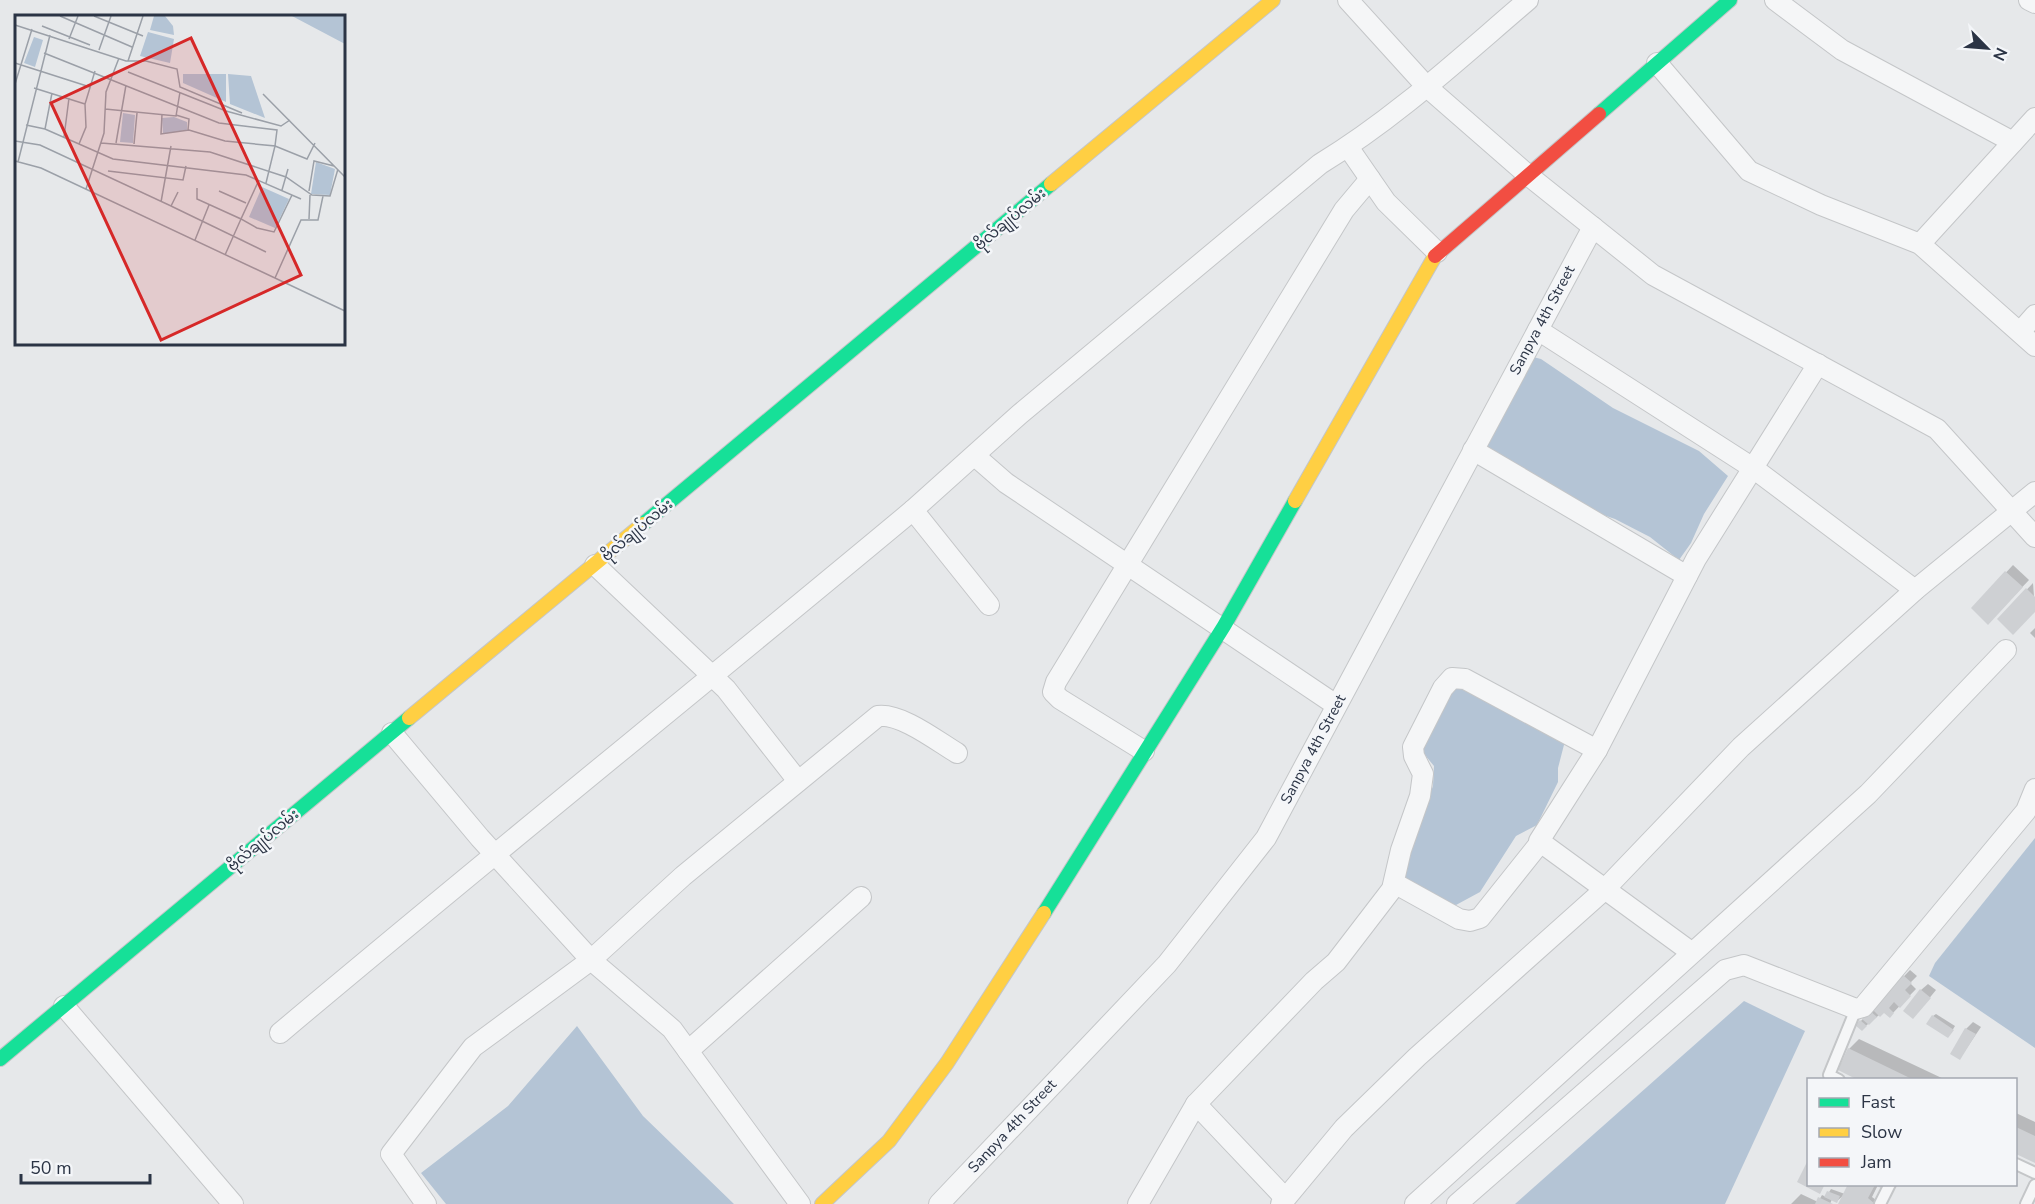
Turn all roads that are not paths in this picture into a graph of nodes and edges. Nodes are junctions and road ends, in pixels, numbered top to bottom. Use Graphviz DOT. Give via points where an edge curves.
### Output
graph roads {
  1 [pos="1273,0"];
  2 [pos="1348,0"];
  3 [pos="1528,0"];
  4 [pos="1730,0"];
  5 [pos="1775,0"];
  6 [pos="2029,0"];
  7 [pos="2035,3"];
  8 [pos="1658,63"];
  9 [pos="1427,87"];
  10 [pos="2035,118"];
  11 [pos="2013,142"];
  12 [pos="1348,147"];
  13 [pos="1529,176"];
  14 [pos="1370,179"];
  15 [pos="1593,227"];
  16 [pos="1920,244"];
  17 [pos="1437,252"];
  18 [pos="2035,315"];
  19 [pos="1538,330"];
  20 [pos="2020,332"];
  21 [pos="2035,346"];
  22 [pos="1818,364"];
  23 [pos="1473,450"];
  24 [pos="975,456"];
  25 [pos="1753,468"];
  26 [pos="2035,492"];
  27 [pos="913,510"];
  28 [pos="2010,513"];
  29 [pos="2035,537"];
  30 [pos="595,565"];
  31 [pos="1126,565"];
  32 [pos="1687,576"];
  33 [pos="1915,590"];
  34 [pos="988,605"];
  35 [pos="1222,629"];
  36 [pos="2006,650"];
  37 [pos="713,677"];
  38 [pos="1336,705"];
  39 [pos="392,733"];
  40 [pos="1597,750"];
  41 [pos="1144,751"];
  42 [pos="957,753"];
  43 [pos="798,781"];
  44 [pos="2035,789"];
  45 [pos="1539,844"];
  46 [pos="493,853"];
  47 [pos="1394,883"];
  48 [pos="1604,890"];
  49 [pos="861,897"];
  50 [pos="1691,952"];
  51 [pos="591,960"];
  52 [pos="64,1006"];
  53 [pos="1856,1009"];
  54 [pos="280,1034"];
  55 [pos="688,1051"];
  56 [pos="0,1059"];
  57 [pos="1835,1078"];
  58 [pos="1196,1104"];
  59 [pos="2017,1164"];
  60 [pos="2035,1173"];
  61 [pos="2035,1185"];
  62 [pos="1889,1186"];
  63 [pos="1283,1201"];
  64 [pos="233,1204"];
  65 [pos="426,1204"];
  66 [pos="800,1204"];
  67 [pos="822,1204"];
  68 [pos="939,1204"];
  69 [pos="1138,1204"];
  70 [pos="1415,1204"];
  71 [pos="1457,1204"];
  72 [pos="1880,1204"];
  73 [pos="2026,1204"];
  1 -- 30 [label="street, ဗိုလ်ချုပ်လမ်း"];
  2 -- 9 [label="street"];
  3 -- 9 [label="street"];
  4 -- 8 [label="street"];
  5 -- 11 [label="street" via="1842,50"];
  6 -- 7 [label="street"];
  8 -- 13 [label="street"];
  8 -- 16 [label="street" via="1749,171 1821,205"];
  9 -- 12 [label="street"];
  9 -- 13 [label="street"];
  10 -- 11 [label="street"];
  11 -- 16 [label="street"];
  12 -- 14 [label="street"];
  12 -- 24 [label="street" via="1320,164"];
  13 -- 15 [label="street"];
  13 -- 17 [label="street"];
  14 -- 17 [label="street" via="1386,202"];
  14 -- 31 [label="street" via="1344,210"];
  15 -- 19 [label="street, Sanpya 4th Street"];
  15 -- 22 [label="street" via="1653,275"];
  16 -- 20 [label="street"];
  17 -- 35 [label="street"];
  18 -- 20 [label="street"];
  19 -- 23 [label="street, Sanpya 4th Street"];
  19 -- 25 [label="street"];
  20 -- 21 [label="street"];
  22 -- 25 [label="street"];
  22 -- 28 [label="street" via="1937,429"];
  23 -- 32 [label="street"];
  23 -- 38 [label="street, Sanpya 4th Street"];
  24 -- 27 [label="street"];
  24 -- 31 [label="street" via="1006,483"];
  25 -- 32 [label="street"];
  25 -- 33 [label="street"];
  26 -- 28 [label="street"];
  27 -- 34 [label="street"];
  27 -- 37 [label="street"];
  28 -- 29 [label="street"];
  28 -- 33 [label="street"];
  30 -- 37 [label="street"];
  30 -- 39 [label="street, ဗိုလ်ချုပ်လမ်း"];
  31 -- 35 [label="street"];
  31 -- 41 [label="street" via="1053,692"];
  32 -- 40 [label="street"];
  33 -- 48 [label="street" via="1741,747"];
  35 -- 38 [label="street"];
  35 -- 41 [label="street"];
  36 -- 50 [label="street" via="1868,794"];
  37 -- 43 [label="street"];
  37 -- 46 [label="street"];
  38 -- 68 [label="street, Sanpya 4th Street" via="1266,838 1167,964"];
  39 -- 46 [label="street"];
  39 -- 52 [label="street, ဗိုလ်ချုပ်လမ်း"];
  40 -- 45 [label="street" via="1539,838"];
  40 -- 47 [label="street" via="1465,679 1452,678 1413,747 1423,774 1420,796"];
  41 -- 67 [label="street" via="947,1063 889,1141"];
  42 -- 43 [label="street" via="889,715 878,716"];
  43 -- 51 [label="street" via="683,876"];
  44 -- 53 [label="street" via="2020,818 1866,1005"];
  45 -- 47 [label="street" via="1480,918 1470,921 1459,919"];
  45 -- 48 [label="street"];
  46 -- 51 [label="street"];
  46 -- 54 [label="street"];
  47 -- 58 [label="street" via="1336,962"];
  48 -- 50 [label="street"];
  48 -- 63 [label="street" via="1417,1057 1344,1128"];
  49 -- 55 [label="street"];
  50 -- 70 [label="street"];
  51 -- 55 [label="street" via="672,1029"];
  51 -- 65 [label="street" via="473,1047 391,1154"];
  52 -- 56 [label="street, ဗိုလ်ချုပ်လမ်း"];
  52 -- 64 [label="street"];
  53 -- 57 [label="lane" via="1829,1075"];
  53 -- 71 [label="street" via="1744,965 1725,970"];
  55 -- 66 [label="street"];
  58 -- 63 [label="street"];
  58 -- 69 [label="street"];
  59 -- 60 [label="lane"];
  61 -- 73 [label="lane"];
  62 -- 72 [label="lane"];
}
